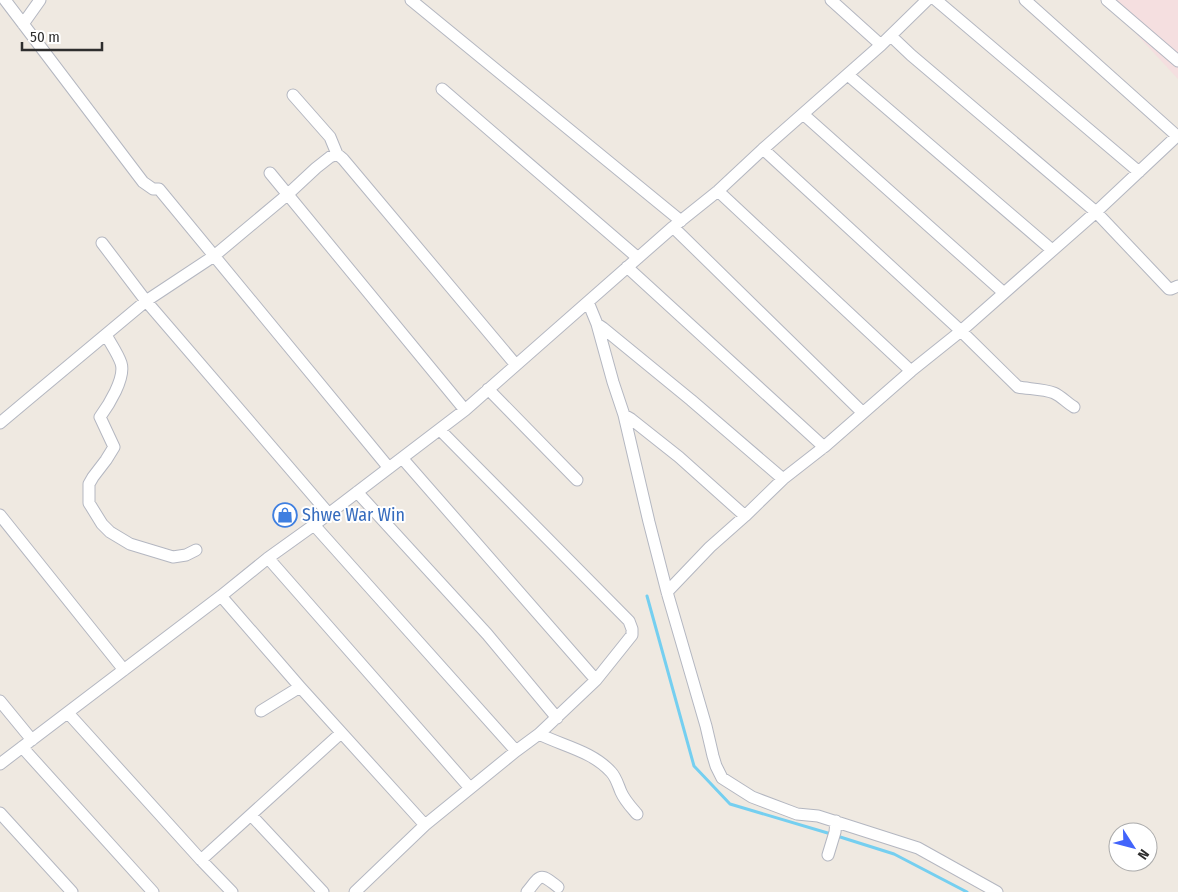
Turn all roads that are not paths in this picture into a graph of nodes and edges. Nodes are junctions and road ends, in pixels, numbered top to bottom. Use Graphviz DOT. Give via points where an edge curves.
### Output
graph roads {
  1 [pos="5,0"];
  2 [pos="40,0"];
  3 [pos="411,0"];
  4 [pos="831,0"];
  5 [pos="927,0"];
  6 [pos="936,0"];
  7 [pos="1025,0"];
  8 [pos="1107,0"];
  9 [pos="23,24"];
  10 [pos="891,36"];
  11 [pos="881,45"];
  12 [pos="1178,61"];
  13 [pos="848,75"];
  14 [pos="442,88"];
  15 [pos="293,95"];
  16 [pos="803,114"];
  17 [pos="1178,136"];
  18 [pos="763,149"];
  19 [pos="337,154"];
  20 [pos="1139,172"];
  21 [pos="270,173"];
  22 [pos="718,191"];
  23 [pos="287,195"];
  24 [pos="1096,212"];
  25 [pos="677,224"];
  26 [pos="102,242"];
  27 [pos="1052,250"];
  28 [pos="214,256"];
  29 [pos="638,258"];
  30 [pos="627,267"];
  31 [pos="1178,286"];
  32 [pos="1004,293"];
  33 [pos="146,301"];
  34 [pos="588,302"];
  35 [pos="597,324"];
  36 [pos="961,331"];
  37 [pos="106,335"];
  38 [pos="516,365"];
  39 [pos="912,371"];
  40 [pos="488,390"];
  41 [pos="1074,407"];
  42 [pos="465,410"];
  43 [pos="863,413"];
  44 [pos="624,415"];
  45 [pos="0,423"];
  46 [pos="440,430"];
  47 [pos="824,447"];
  48 [pos="402,458"];
  49 [pos="389,468"];
  50 [pos="577,480"];
  51 [pos="782,480"];
  52 [pos="357,492"];
  53 [pos="329,514"];
  54 [pos="0,515"];
  55 [pos="745,516"];
  56 [pos="314,525"];
  57 [pos="196,550"];
  58 [pos="268,558"];
  59 [pos="667,592"];
  60 [pos="221,596"];
  61 [pos="124,670"];
  62 [pos="596,680"];
  63 [pos="300,688"];
  64 [pos="0,701"];
  65 [pos="261,711"];
  66 [pos="68,712"];
  67 [pos="557,718"];
  68 [pos="341,733"];
  69 [pos="540,734"];
  70 [pos="32,740"];
  71 [pos="22,748"];
  72 [pos="516,751"];
  73 [pos="1,762"];
  74 [pos="470,788"];
  75 [pos="0,813"];
  76 [pos="637,814"];
  77 [pos="251,815"];
  78 [pos="424,825"];
  79 [pos="835,831"];
  80 [pos="828,855"];
  81 [pos="201,860"];
  82 [pos="558,887"];
  83 [pos="72,892"];
  84 [pos="153,892"];
  85 [pos="232,892"];
  86 [pos="322,892"];
  87 [pos="355,892"];
  88 [pos="527,892"];
  89 [pos="996,892"];
  1 -- 9 [label="street"];
  2 -- 9 [label="street"];
  3 -- 25 [label="street"];
  4 -- 11 [label="street"];
  5 -- 10 [label="street"];
  6 -- 20 [label="street"];
  7 -- 17 [label="street"];
  8 -- 12 [label="street"];
  9 -- 28 [label="street" via="143,182 158,189"];
  10 -- 11 [label="street"];
  10 -- 24 [label="street"];
  11 -- 13 [label="street"];
  13 -- 16 [label="street"];
  13 -- 27 [label="street"];
  14 -- 29 [label="street"];
  15 -- 19 [label="street" via="330,136"];
  16 -- 18 [label="street"];
  16 -- 32 [label="street"];
  17 -- 20 [label="street"];
  18 -- 22 [label="street"];
  18 -- 36 [label="street"];
  19 -- 23 [label="street"];
  19 -- 38 [label="street"];
  20 -- 24 [label="street"];
  21 -- 23 [label="street"];
  22 -- 25 [label="street"];
  22 -- 39 [label="street"];
  23 -- 28 [label="street"];
  23 -- 42 [label="street"];
  24 -- 27 [label="street"];
  24 -- 31 [label="street" via="1169,289"];
  25 -- 29 [label="street"];
  25 -- 43 [label="street"];
  26 -- 33 [label="street"];
  27 -- 32 [label="street"];
  28 -- 33 [label="street"];
  28 -- 49 [label="street"];
  29 -- 30 [label="street"];
  30 -- 34 [label="street"];
  30 -- 47 [label="street"];
  32 -- 36 [label="street"];
  33 -- 37 [label="street"];
  33 -- 53 [label="street"];
  34 -- 35 [label="street"];
  34 -- 38 [label="street"];
  35 -- 44 [label="street"];
  35 -- 51 [label="street"];
  36 -- 39 [label="street"];
  36 -- 41 [label="street" via="1018,387 1054,393"];
  37 -- 45 [label="street"];
  37 -- 57 [label="street" via="121,364 122,374 110,403 100,417 114,447 89,484 89,503 102,524 130,544 173,557"];
  38 -- 40 [label="street"];
  39 -- 43 [label="street"];
  40 -- 42 [label="street"];
  40 -- 50 [label="street"];
  42 -- 46 [label="street"];
  43 -- 47 [label="street"];
  44 -- 55 [label="street" via="679,457"];
  44 -- 59 [label="street"];
  46 -- 48 [label="street"];
  46 -- 62 [label="street" via="629,621 632,635"];
  47 -- 51 [label="street"];
  48 -- 49 [label="street"];
  48 -- 62 [label="street"];
  49 -- 52 [label="street"];
  51 -- 55 [label="street"];
  52 -- 53 [label="street"];
  52 -- 67 [label="street" via="487,634"];
  53 -- 56 [label="street"];
  54 -- 61 [label="street"];
  55 -- 59 [label="street"];
  56 -- 58 [label="street"];
  56 -- 72 [label="street"];
  58 -- 60 [label="street"];
  58 -- 74 [label="street"];
  59 -- 79 [label="street" via="722,778 752,797 797,814 818,816"];
  60 -- 61 [label="street"];
  60 -- 63 [label="street"];
  61 -- 66 [label="street"];
  62 -- 67 [label="street"];
  63 -- 65 [label="street"];
  63 -- 68 [label="street"];
  64 -- 70 [label="street"];
  66 -- 70 [label="street"];
  66 -- 81 [label="street"];
  67 -- 69 [label="street"];
  68 -- 77 [label="street"];
  68 -- 78 [label="street"];
  69 -- 72 [label="street"];
  69 -- 76 [label="street" via="603,764 612,772 627,804"];
  70 -- 71 [label="street"];
  71 -- 73 [label="street"];
  71 -- 84 [label="street"];
  72 -- 74 [label="street"];
  74 -- 78 [label="street"];
  75 -- 83 [label="street"];
  77 -- 81 [label="street"];
  77 -- 86 [label="street"];
  78 -- 87 [label="street"];
  79 -- 80 [label="street"];
  79 -- 89 [label="street" via="918,848"];
  81 -- 85 [label="street"];
  82 -- 88 [label="street" via="542,877"];
}
